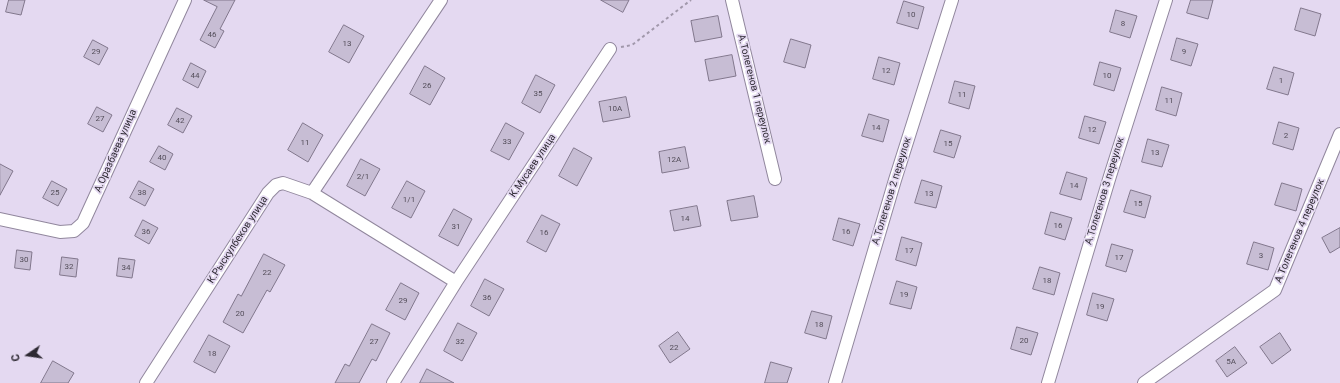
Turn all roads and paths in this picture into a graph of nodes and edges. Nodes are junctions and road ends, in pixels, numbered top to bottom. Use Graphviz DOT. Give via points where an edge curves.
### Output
graph roads {
  1 [pos="185,0"];
  2 [pos="441,0"];
  3 [pos="691,0"];
  4 [pos="732,0"];
  5 [pos="952,0"];
  6 [pos="1166,0"];
  7 [pos="610,49"];
  8 [pos="1340,134"];
  9 [pos="775,179"];
  10 [pos="312,193"];
  11 [pos="0,219"];
  12 [pos="456,282"];
  13 [pos="146,383"];
  14 [pos="393,383"];
  15 [pos="834,383"];
  16 [pos="1048,383"];
  17 [pos="1144,383"];
  1 -- 11 [label="street, А.Оразбаева улица" via="83,223 74,231 60,232"];
  2 -- 10 [label="street"];
  3 -- 7 [label="path" via="632,45"];
  4 -- 9 [label="street, А.Толегенов 1 переулок"];
  5 -- 15 [label="street, А.Толегенов 2 переулок"];
  6 -- 16 [label="street, А.Толегенов 3 переулок"];
  7 -- 12 [label="street, К.Мусаев улица"];
  8 -- 17 [label="street, А.Толегенов 4 переулок" via="1275,290"];
  10 -- 12 [label="street"];
  10 -- 13 [label="street, К.Рыскулбеков улица" via="283,182 268,193"];
  12 -- 14 [label="street, К.Мусаев улица"];
}
